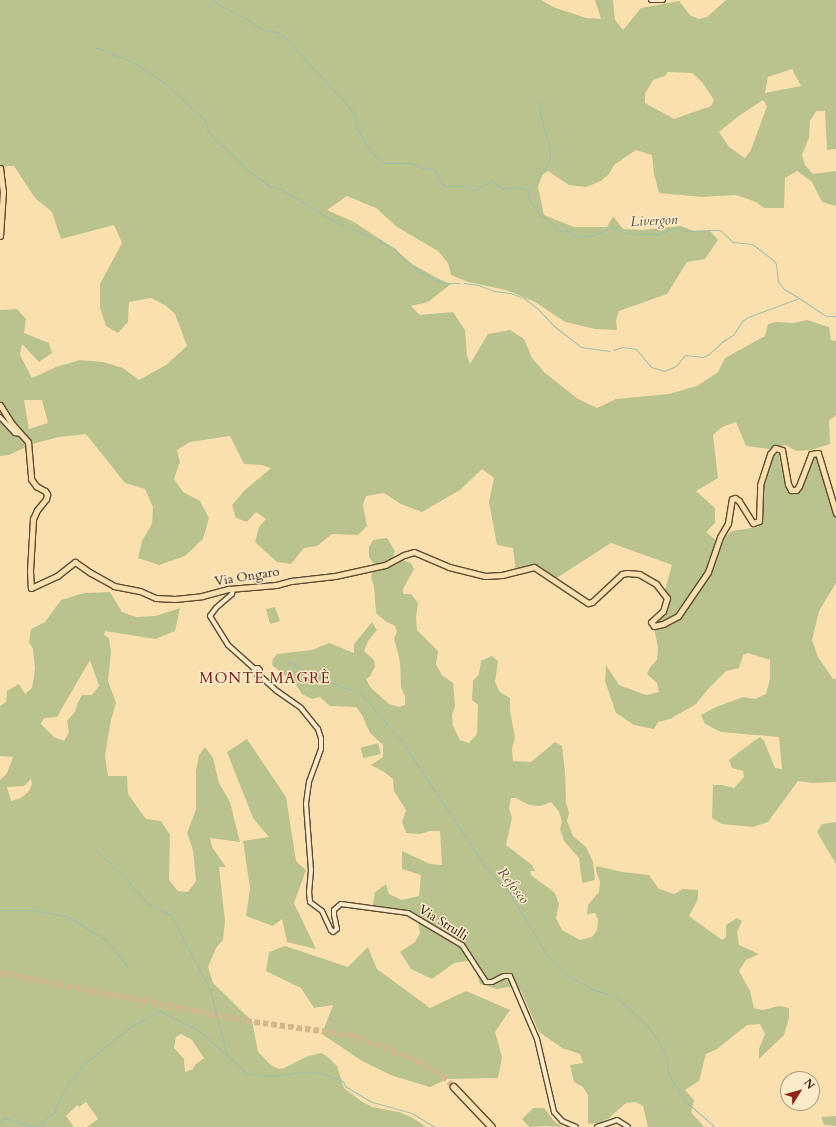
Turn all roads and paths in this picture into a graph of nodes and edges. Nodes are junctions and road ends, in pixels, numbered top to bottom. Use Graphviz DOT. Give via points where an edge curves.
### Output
graph roads {
  1 [pos="651,0"];
  2 [pos="663,0"];
  3 [pos="0,168"];
  4 [pos="0,236"];
  5 [pos="1,407"];
  6 [pos="0,417"];
  7 [pos="21,434"];
  8 [pos="836,513"];
  9 [pos="233,589"];
  10 [pos="454,1087"];
  11 [pos="492,1127"];
  12 [pos="576,1127"];
  13 [pos="597,1127"];
  14 [pos="628,1127"];
  1 -- 2 [label="street"];
  3 -- 4 [label="main road" via="3,191"];
  5 -- 7 [label="main road"];
  6 -- 7 [label="street" via="15,433"];
  7 -- 9 [label="main road, Via Ongaro" via="30,444 33,483 47,494 46,500 33,519 31,588 62,573 75,562 114,586 140,591 156,598 202,596"];
  8 -- 9 [label="main road, Via Ongaro" via="818,453 811,454 799,486 796,490 791,490 782,450 775,448 770,454 760,485 759,521 753,523 739,501 732,499 728,522 720,537 711,567 678,616 654,626 651,622 664,611 667,598 656,584 632,573 622,574 588,603 534,567 497,576 476,574 449,567 414,552 386,565 335,576"];
  9 -- 12 [label="street, Via Strulli" via="232,594 210,616 228,645 255,669 259,669 258,674 277,691 301,708 318,729 321,738 321,749 306,804 311,904 322,911 331,930 335,932 337,929 334,912 341,904 402,911 421,919 462,945 486,982 510,976 537,1039 554,1112 562,1121"];
  10 -- 11 [label="highway"];
  13 -- 14 [label="street" via="617,1120"];
}
